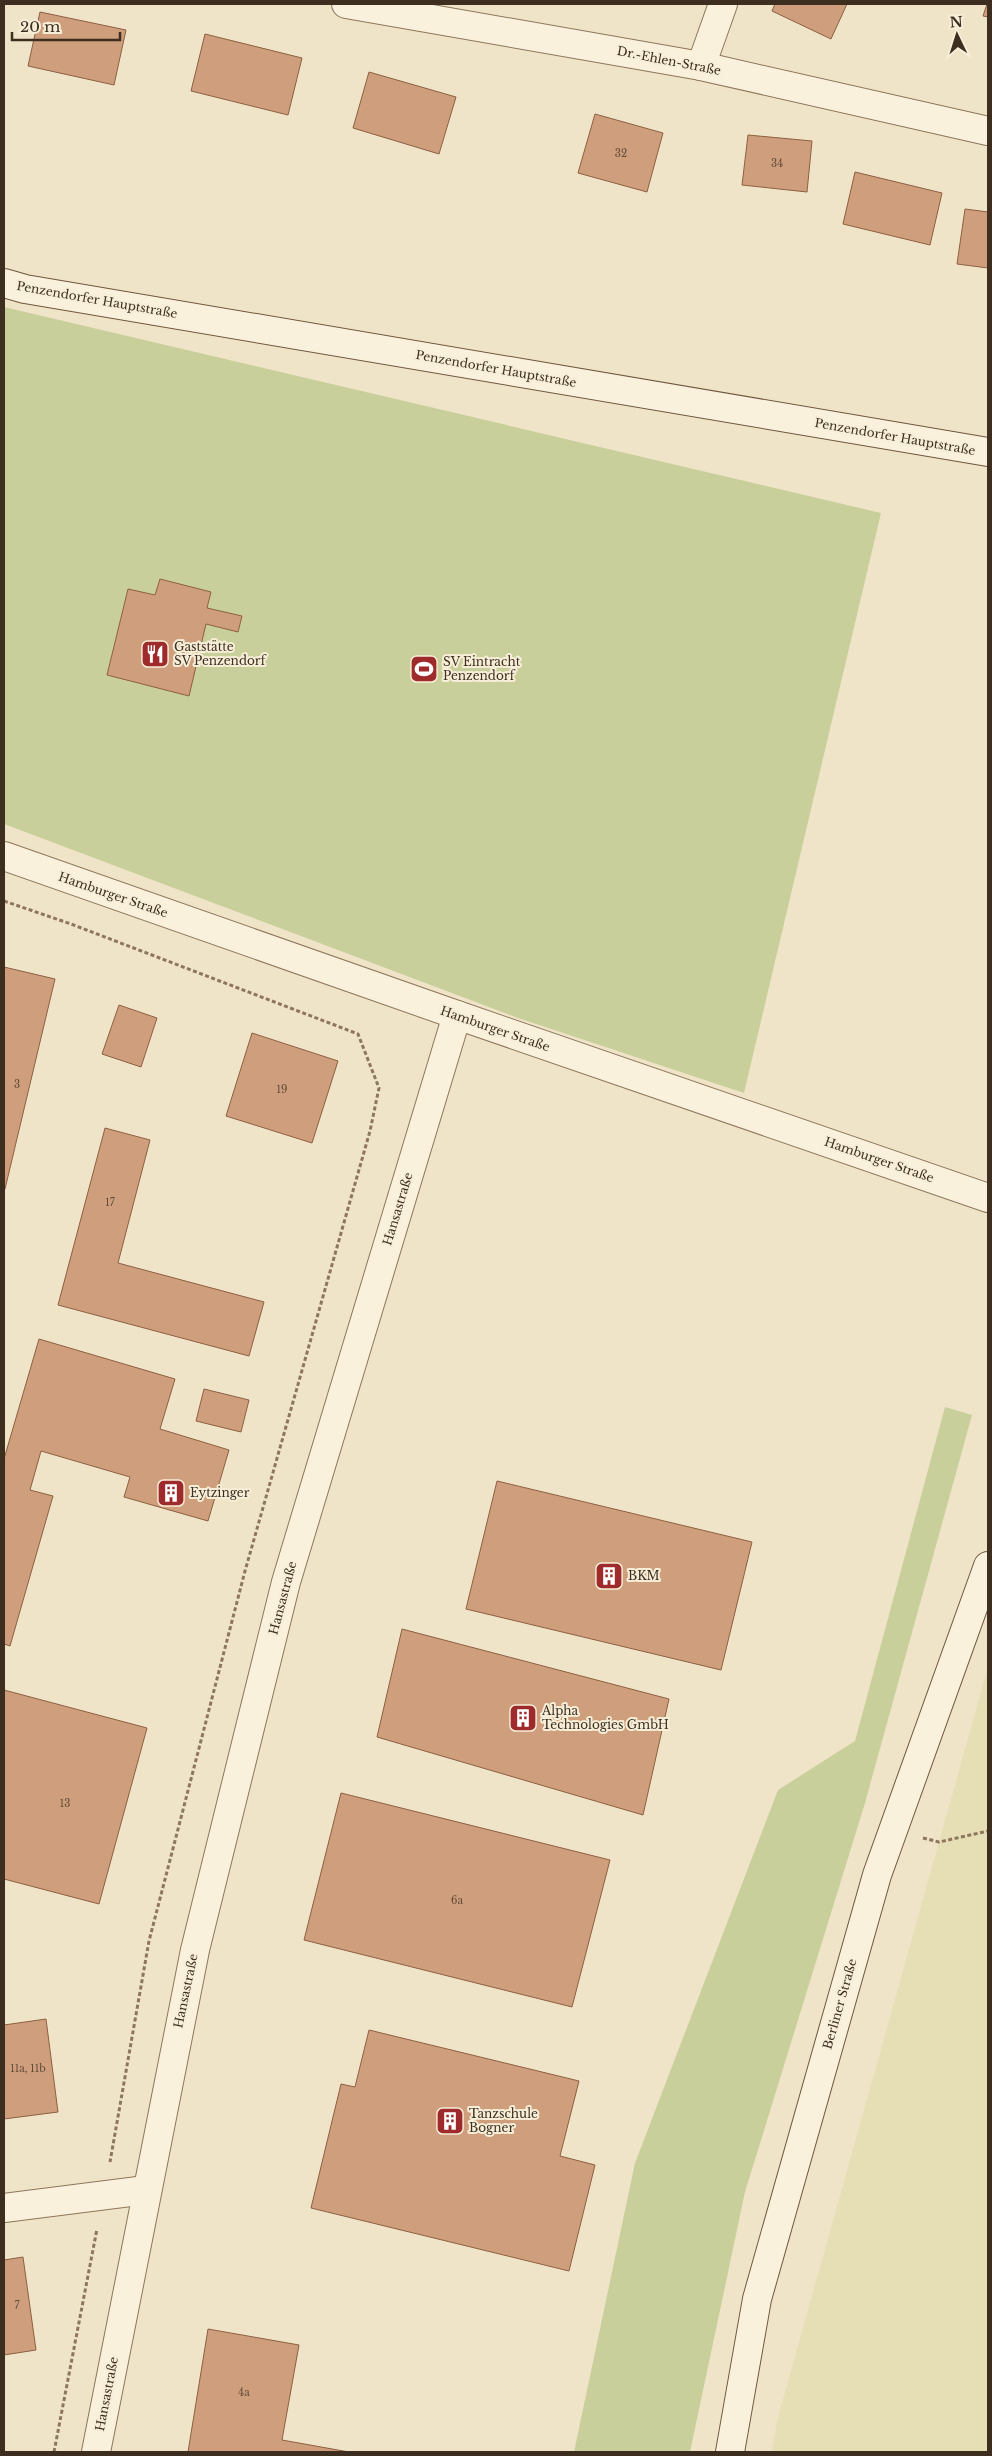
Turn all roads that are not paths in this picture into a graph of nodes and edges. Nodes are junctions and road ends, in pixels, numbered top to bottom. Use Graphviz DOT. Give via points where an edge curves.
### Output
graph roads {
  1 [pos="346,4"];
  2 [pos="723,4"];
  3 [pos="701,66"];
  4 [pos="988,131"];
  5 [pos="4,282"];
  6 [pos="988,452"];
  7 [pos="4,856"];
  8 [pos="457,1016"];
  9 [pos="988,1198"];
  10 [pos="988,1566"];
  11 [pos="146,2190"];
  12 [pos="4,2208"];
  13 [pos="96,2452"];
  14 [pos="730,2452"];
  1 -- 3 [label="street, Dr.-Ehlen-Straße"];
  2 -- 3 [label="street"];
  3 -- 4 [label="street, Dr.-Ehlen-Straße"];
  5 -- 6 [label="street, Penzendorfer Hauptstraße" via="25,289"];
  7 -- 8 [label="street, Hamburger Straße"];
  8 -- 9 [label="street, Hamburger Straße"];
  8 -- 11 [label="street, Hansastraße" via="286,1582 194,1950"];
  10 -- 14 [label="street, Berliner Straße" via="877,1875 757,2299"];
  11 -- 12 [label="street"];
  11 -- 13 [label="street, Hansastraße"];
}
